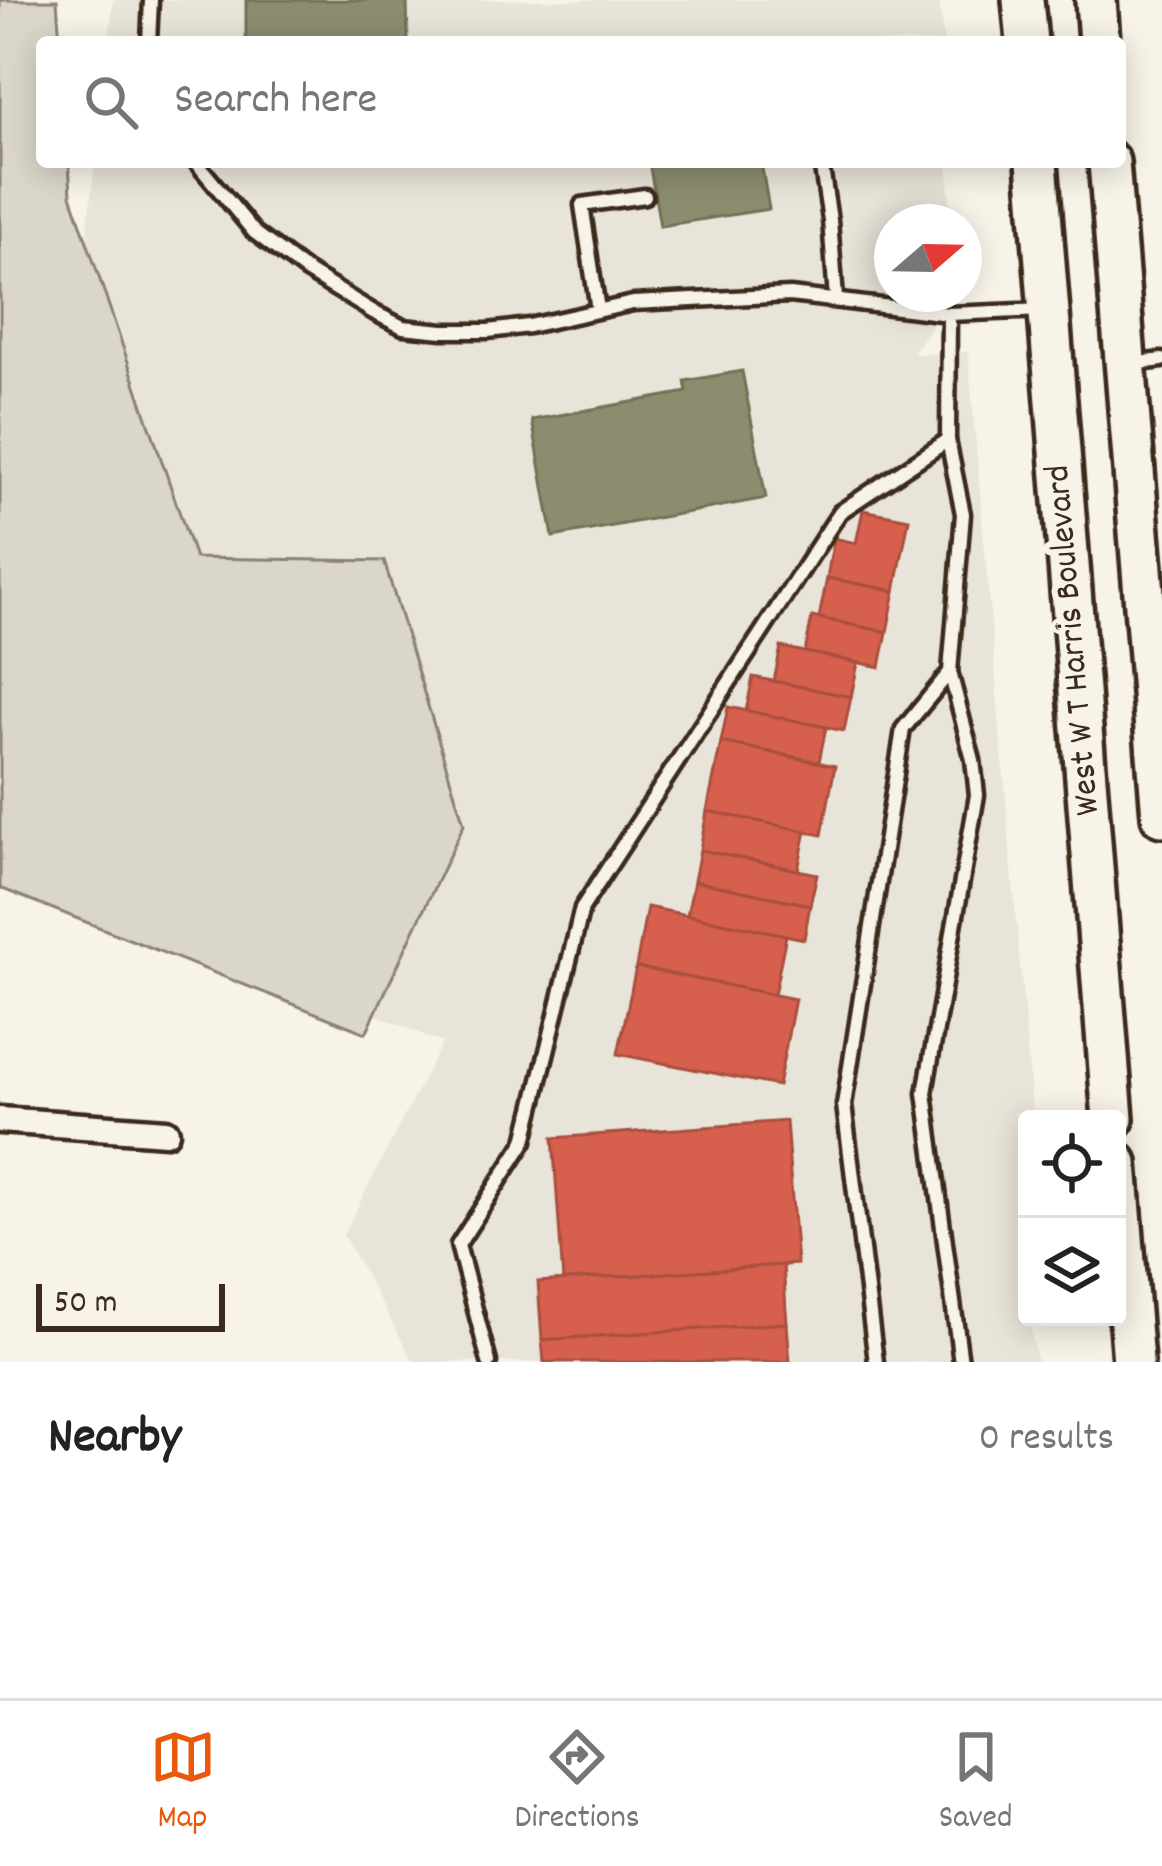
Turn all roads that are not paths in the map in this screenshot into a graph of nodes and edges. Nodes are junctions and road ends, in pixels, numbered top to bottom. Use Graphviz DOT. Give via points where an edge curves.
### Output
graph roads {
  1 [pos="152,0"];
  2 [pos="1023,0"];
  3 [pos="1096,0"];
  4 [pos="149,36"];
  5 [pos="1026,36"];
  6 [pos="1099,36"];
  7 [pos="201,168"];
  8 [pos="822,168"];
  9 [pos="1037,168"];
  10 [pos="1110,168"];
  11 [pos="645,196"];
  12 [pos="836,299"];
  13 [pos="598,310"];
  14 [pos="1049,310"];
  15 [pos="949,314"];
  16 [pos="1144,362"];
  17 [pos="948,440"];
  18 [pos="950,672"];
  19 [pos="1162,816"];
  20 [pos="1113,1110"];
  21 [pos="0,1120"];
  22 [pos="166,1132"];
  23 [pos="1121,1218"];
  24 [pos="489,1362"];
  25 [pos="876,1362"];
  26 [pos="961,1362"];
  27 [pos="1133,1362"];
  1 -- 4 [label="lane"];
  2 -- 5 [label="main road"];
  3 -- 6 [label="main road"];
  7 -- 13 [label="lane" via="254,232 403,327 488,331"];
  8 -- 12 [label="lane"];
  9 -- 14 [label="main road, West W T Harris Boulevard"];
  10 -- 16 [label="main road, West W T Harris Boulevard"];
  11 -- 13 [label="lane" via="582,205"];
  12 -- 13 [label="lane" via="745,297"];
  12 -- 15 [label="lane"];
  14 -- 15 [label="lane"];
  14 -- 20 [label="main road, West W T Harris Boulevard"];
  15 -- 17 [label="lane"];
  16 -- 19 [label="main road, West W T Harris Boulevard"];
  17 -- 18 [label="lane" via="963,514"];
  17 -- 24 [label="lane" via="840,512 582,908 525,1141 458,1245"];
  18 -- 25 [label="lane" via="903,730 844,1105"];
  18 -- 26 [label="lane" via="977,795 926,1093"];
  21 -- 22 [label="street"];
  23 -- 27 [label="main road"];
}
